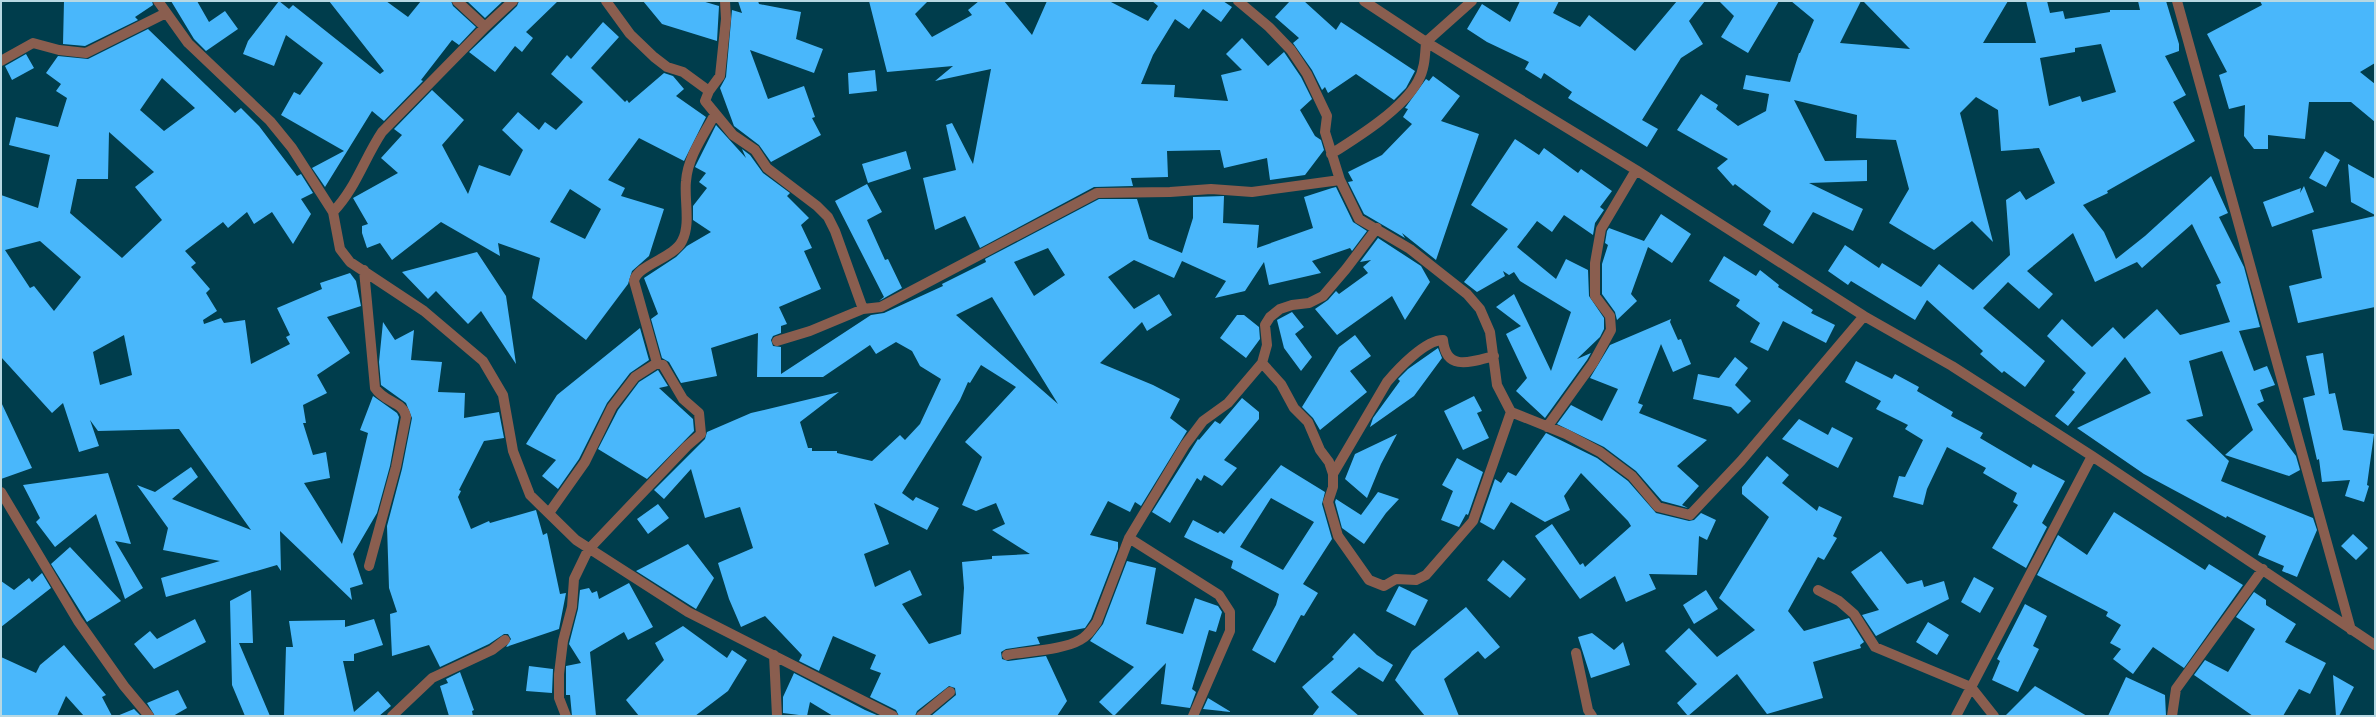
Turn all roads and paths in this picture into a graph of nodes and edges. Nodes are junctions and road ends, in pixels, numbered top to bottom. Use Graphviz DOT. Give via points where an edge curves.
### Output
graph roads {
  1 [pos="158,1"];
  2 [pos="457,1"];
  3 [pos="512,1"];
  4 [pos="606,1"];
  5 [pos="725,1"];
  6 [pos="1238,1"];
  7 [pos="1364,1"];
  8 [pos="1472,1"];
  9 [pos="2177,1"];
  10 [pos="166,13"];
  11 [pos="485,27"];
  12 [pos="1426,42"];
  13 [pos="1,61"];
  14 [pos="709,91"];
  15 [pos="715,114"];
  16 [pos="1331,154"];
  17 [pos="1636,170"];
  18 [pos="1340,180"];
  19 [pos="333,212"];
  20 [pos="1377,228"];
  21 [pos="364,270"];
  22 [pos="863,309"];
  23 [pos="1864,316"];
  24 [pos="777,341"];
  25 [pos="1494,356"];
  26 [pos="657,363"];
  27 [pos="1262,363"];
  28 [pos="1511,412"];
  29 [pos="1547,427"];
  30 [pos="2092,456"];
  31 [pos="1333,474"];
  32 [pos="1,492"];
  33 [pos="549,513"];
  34 [pos="1129,538"];
  35 [pos="588,550"];
  36 [pos="369,566"];
  37 [pos="2263,569"];
  38 [pos="1818,590"];
  39 [pos="2351,630"];
  40 [pos="505,640"];
  41 [pos="2375,645"];
  42 [pos="1576,653"];
  43 [pos="1007,654"];
  44 [pos="774,655"];
  45 [pos="1971,687"];
  46 [pos="950,692"];
  47 [pos="149,716"];
  48 [pos="392,716"];
  49 [pos="566,716"];
  50 [pos="777,716"];
  51 [pos="893,716"];
  52 [pos="921,716"];
  53 [pos="1193,716"];
  54 [pos="1592,716"];
  55 [pos="1956,716"];
  56 [pos="1994,716"];
  57 [pos="2172,716"];
  1 -- 10 [label="street"];
  2 -- 11 [label="street"];
  3 -- 11 [label="street"];
  4 -- 14 [label="street" via="630,34 654,57 667,67 683,72"];
  5 -- 14 [label="street" via="726,19 720,76"];
  6 -- 16 [label="street" via="1280,39 1307,74 1327,116 1325,132"];
  7 -- 12 [label="street"];
  8 -- 12 [label="street"];
  9 -- 39 [label="street"];
  10 -- 13 [label="street" via="86,53 59,50 33,43"];
  10 -- 19 [label="street" via="188,43 270,121 292,148"];
  11 -- 19 [label="street" via="382,132 370,150 352,190"];
  12 -- 16 [label="street" via="1424,64 1418,82 1392,111"];
  12 -- 17 [label="street"];
  14 -- 15 [label="street" via="705,101"];
  15 -- 22 [label="street" via="733,135 755,150 767,168 818,206 828,217"];
  15 -- 26 [label="street" via="691,159 686,180 683,240 668,255 635,278 634,285"];
  16 -- 18 [label="street"];
  17 -- 23 [label="street"];
  17 -- 29 [label="street" via="1601,229 1595,263 1595,296 1610,316 1612,330"];
  18 -- 20 [label="street" via="1359,218"];
  18 -- 22 [label="street" via="1252,192 1211,189 1097,193 881,307"];
  19 -- 21 [label="street" via="340,249 350,262"];
  20 -- 25 [label="street" via="1410,249 1467,294 1480,309 1490,332"];
  20 -- 27 [label="street" via="1346,270 1322,296 1309,303 1280,309 1270,317 1266,325 1267,345"];
  21 -- 33 [label="street" via="392,292 424,311 483,361 503,396 513,451 530,495"];
  21 -- 36 [label="street" via="375,388 380,396 400,405 406,417 396,467"];
  22 -- 24 [label="street" via="810,331"];
  23 -- 29 [label="street" via="1741,461 1690,515 1658,507 1618,464 1566,434"];
  23 -- 30 [label="street" via="1952,366"];
  25 -- 28 [label="street" via="1497,385"];
  25 -- 31 [label="street" via="1462,363 1451,360 1444,352 1443,340 1436,340 1423,348 1387,382"];
  26 -- 33 [label="street" via="636,378 612,407 585,462"];
  26 -- 35 [label="street" via="662,366 683,399 699,413 701,434"];
  27 -- 31 [label="street" via="1281,384 1294,408 1308,422"];
  27 -- 34 [label="street" via="1228,403 1193,432"];
  28 -- 29 [label="street"];
  28 -- 31 [label="street" via="1473,521 1421,579 1396,579 1384,586 1369,580 1338,536 1328,502 1333,486"];
  30 -- 37 [label="street"];
  30 -- 45 [label="street"];
  32 -- 47 [label="street" via="78,621 106,662"];
  33 -- 35 [label="street"];
  34 -- 43 [label="street" via="1100,615 1090,633 1069,644"];
  34 -- 53 [label="street" via="1219,595 1230,612 1230,631"];
  35 -- 44 [label="street" via="688,612"];
  35 -- 49 [label="street" via="574,579 572,607 563,641 559,698"];
  37 -- 39 [label="street"];
  37 -- 57 [label="street" via="2176,689"];
  38 -- 45 [label="street" via="1839,601 1854,614 1875,647"];
  39 -- 41 [label="street"];
  40 -- 48 [label="street" via="492,650 432,678"];
  42 -- 54 [label="street" via="1588,710"];
  44 -- 50 [label="street"];
  44 -- 51 [label="street"];
  45 -- 55 [label="street"];
  45 -- 56 [label="street"];
  46 -- 52 [label="street"];
}
